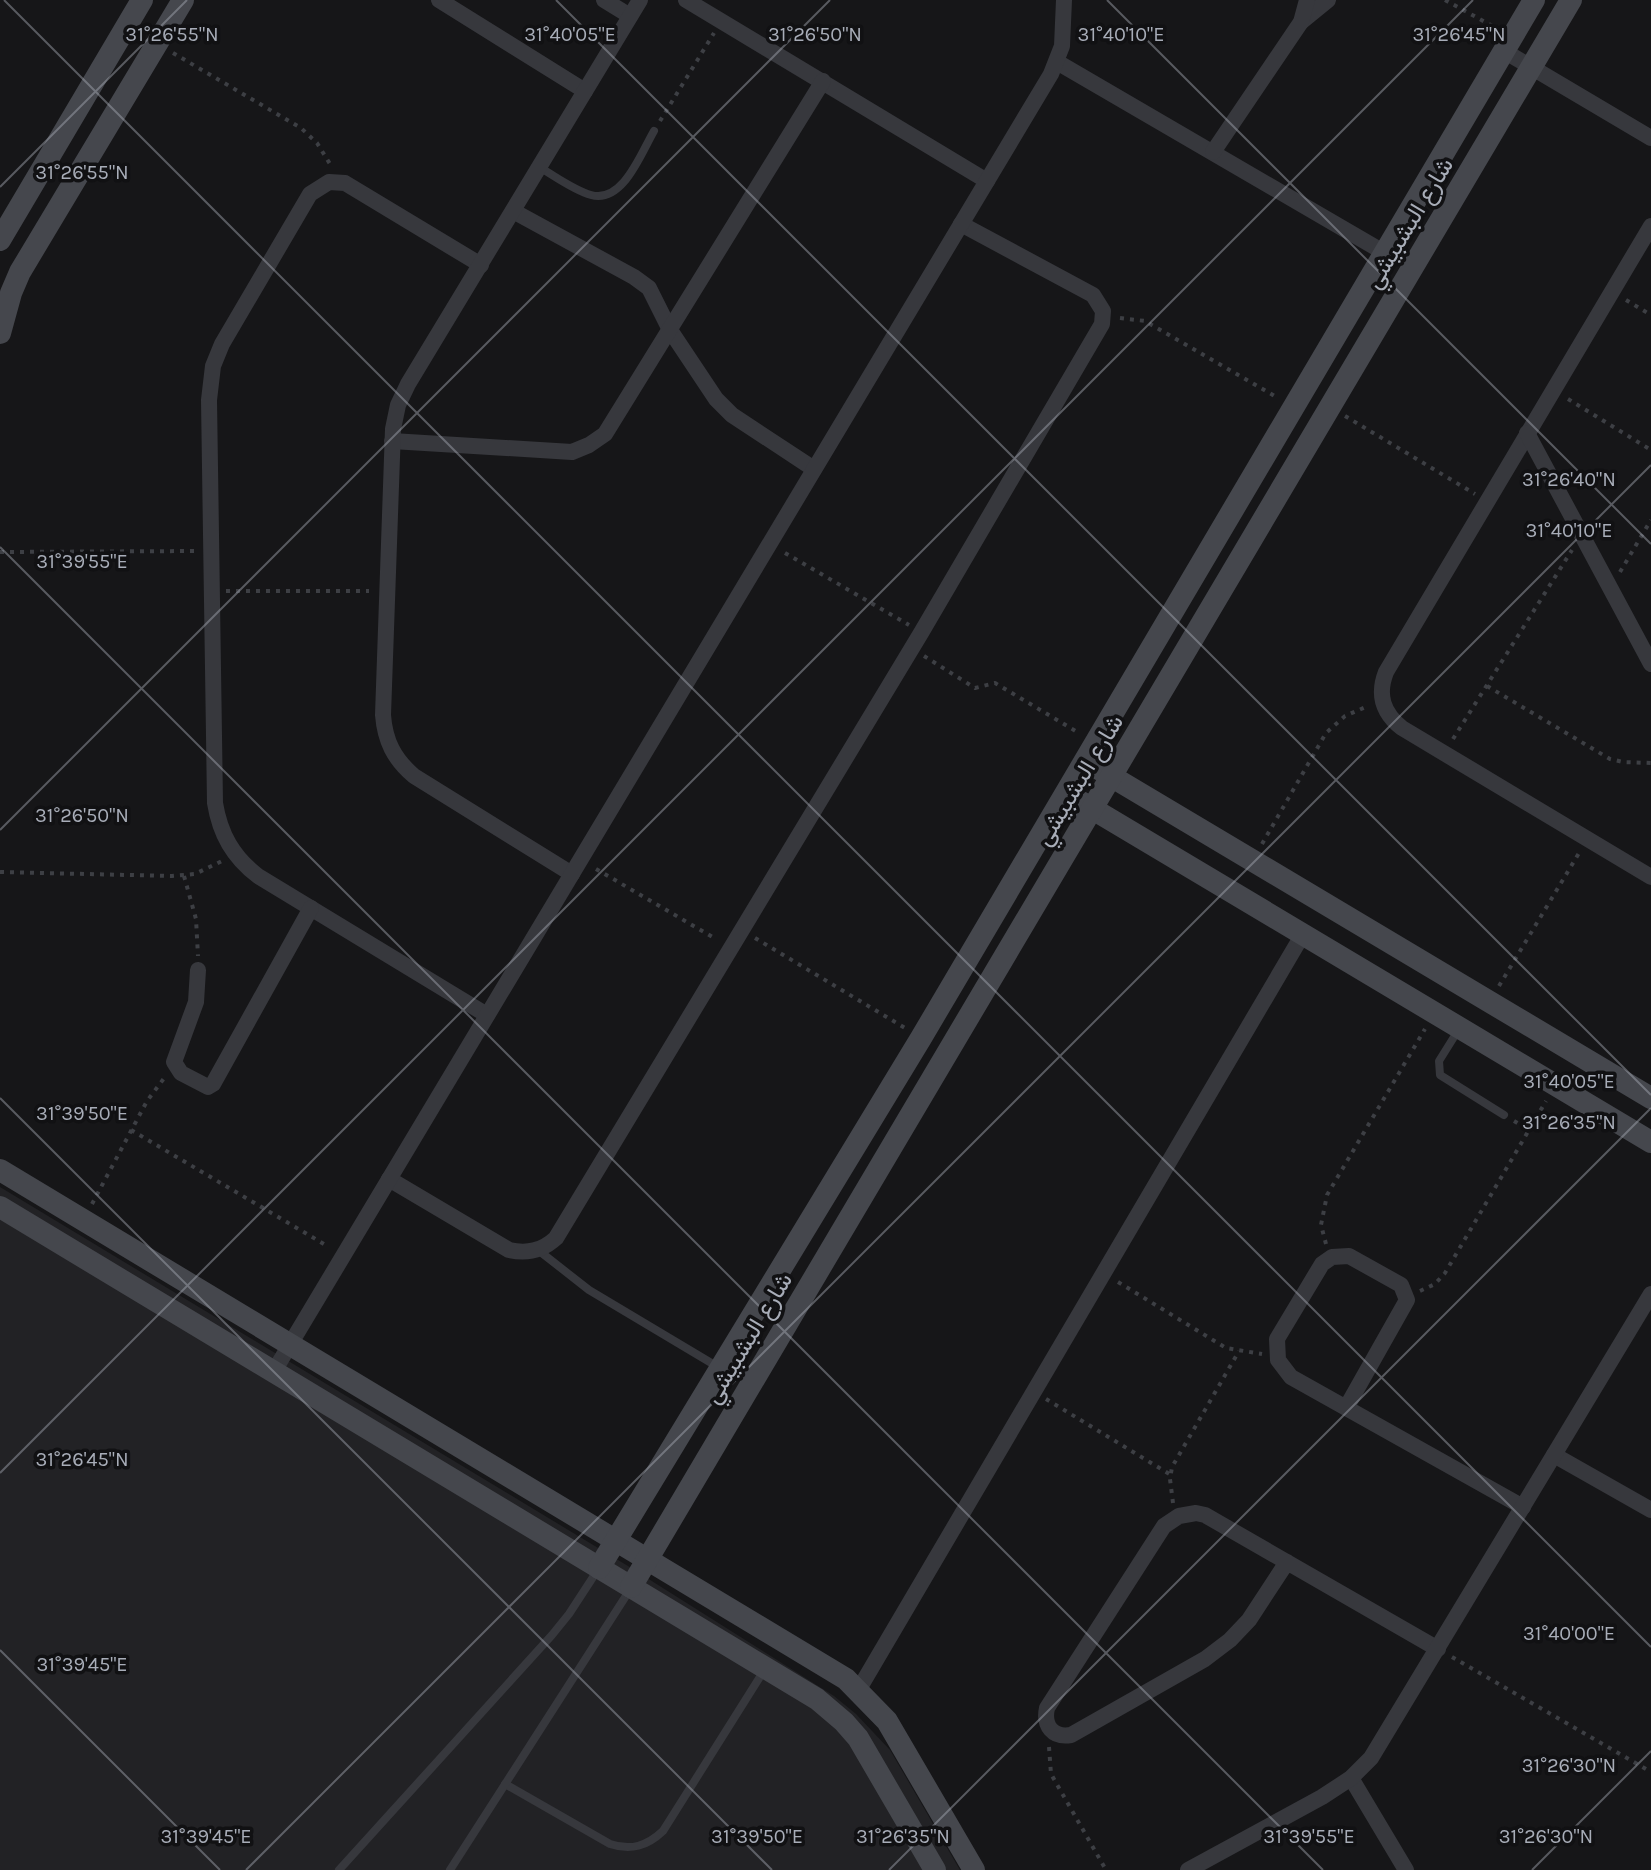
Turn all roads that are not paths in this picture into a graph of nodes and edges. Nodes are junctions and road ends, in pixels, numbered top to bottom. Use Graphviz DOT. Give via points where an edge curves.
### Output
graph roads {
  1 [pos="142,0"];
  2 [pos="183,0"];
  3 [pos="439,0"];
  4 [pos="604,0"];
  5 [pos="640,0"];
  6 [pos="686,0"];
  7 [pos="1064,0"];
  8 [pos="1307,0"];
  9 [pos="1328,0"];
  10 [pos="1534,0"];
  11 [pos="1571,0"];
  12 [pos="630,16"];
  13 [pos="1301,22"];
  14 [pos="1508,44"];
  15 [pos="1057,62"];
  16 [pos="1532,67"];
  17 [pos="823,81"];
  18 [pos="585,91"];
  19 [pos="654,131"];
  20 [pos="1651,138"];
  21 [pos="1213,152"];
  22 [pos="539,167"];
  23 [pos="987,181"];
  24 [pos="513,211"];
  25 [pos="961,224"];
  26 [pos="1651,226"];
  27 [pos="0,240"];
  28 [pos="1385,253"];
  29 [pos="481,265"];
  30 [pos="1411,270"];
  31 [pos="670,330"];
  32 [pos="0,333"];
  33 [pos="1527,433"];
  34 [pos="392,441"];
  35 [pos="814,469"];
  36 [pos="1651,664"];
  37 [pos="1090,752"];
  38 [pos="1112,776"];
  39 [pos="1066,793"];
  40 [pos="1092,809"];
  41 [pos="576,867"];
  42 [pos="1651,877"];
  43 [pos="311,908"];
  44 [pos="1303,934"];
  45 [pos="198,970"];
  46 [pos="487,1015"];
  47 [pos="1460,1028"];
  48 [pos="1651,1098"];
  49 [pos="1504,1115"];
  50 [pos="1651,1142"];
  51 [pos="0,1170"];
  52 [pos="389,1179"];
  53 [pos="0,1207"];
  54 [pos="538,1250"];
  55 [pos="1651,1294"];
  56 [pos="289,1345"];
  57 [pos="720,1369"];
  58 [pos="273,1373"];
  59 [pos="750,1387"];
  60 [pos="1346,1408"];
  61 [pos="1554,1455"];
  62 [pos="1523,1507"];
  63 [pos="1651,1510"];
  64 [pos="616,1540"];
  65 [pos="648,1559"];
  66 [pos="1287,1562"];
  67 [pos="599,1568"];
  68 [pos="631,1587"];
  69 [pos="1438,1649"];
  70 [pos="765,1669"];
  71 [pos="859,1689"];
  72 [pos="1351,1778"];
  73 [pos="505,1784"];
  74 [pos="1218,1863"];
  75 [pos="339,1870"];
  76 [pos="450,1870"];
  77 [pos="935,1870"];
  78 [pos="974,1870"];
  79 [pos="1188,1870"];
  80 [pos="1406,1870"];
  1 -- 27 [label="street"];
  2 -- 32 [label="street" via="20,272"];
  3 -- 18 [label="street"];
  4 -- 12 [label="street"];
  5 -- 12 [label="street"];
  6 -- 17 [label="street"];
  7 -- 15 [label="street"];
  8 -- 13 [label="street"];
  9 -- 13 [label="street"];
  10 -- 14 [label="street, شارع البشبيشي"];
  11 -- 16 [label="street, شارع البشبيشي"];
  12 -- 18 [label="street"];
  13 -- 21 [label="street"];
  14 -- 16 [label="street"];
  14 -- 28 [label="street, شارع البشبيشي"];
  15 -- 21 [label="street"];
  15 -- 23 [label="street"];
  16 -- 20 [label="street"];
  16 -- 30 [label="street, شارع البشبيشي"];
  17 -- 23 [label="street"];
  17 -- 31 [label="street"];
  18 -- 22 [label="street"];
  19 -- 22 [label="lane" via="621,185 606,195 587,194"];
  21 -- 28 [label="street"];
  22 -- 24 [label="street"];
  23 -- 25 [label="street"];
  24 -- 29 [label="street"];
  24 -- 31 [label="street" via="649,288"];
  25 -- 35 [label="street"];
  25 -- 54 [label="street" via="1093,295 1103,311 1102,324 743,931 556,1238"];
  26 -- 33 [label="street"];
  28 -- 30 [label="street"];
  28 -- 37 [label="street, شارع البشبيشي"];
  29 -- 34 [label="street" via="403,395"];
  29 -- 43 [label="street" via="352,186 321,184 310,194 213,366 209,400 215,803 233,852 258,876"];
  30 -- 38 [label="street, شارع البشبيشي"];
  31 -- 34 [label="street" via="605,434 581,449"];
  31 -- 35 [label="street" via="702,381 732,415"];
  33 -- 36 [label="street"];
  33 -- 42 [label="street" via="1386,672 1382,703 1393,721"];
  34 -- 41 [label="street" via="383,715 388,742 414,776"];
  35 -- 41 [label="street"];
  37 -- 38 [label="street"];
  37 -- 39 [label="street, شارع البشبيشي"];
  38 -- 40 [label="street, شارع البشبيشي"];
  38 -- 48 [label="street"];
  39 -- 40 [label="street"];
  39 -- 57 [label="street, شارع البشبيشي"];
  40 -- 44 [label="street"];
  40 -- 59 [label="street, شارع البشبيشي"];
  41 -- 46 [label="street"];
  43 -- 45 [label="street" via="213,1084 206,1086 181,1073 174,1058 196,1002"];
  43 -- 46 [label="street"];
  44 -- 47 [label="street"];
  44 -- 71 [label="street"];
  46 -- 52 [label="street"];
  47 -- 49 [label="lane" via="1439,1061 1440,1075"];
  47 -- 50 [label="street"];
  51 -- 56 [label="street"];
  52 -- 54 [label="street" via="509,1250"];
  52 -- 56 [label="street"];
  53 -- 58 [label="street"];
  54 -- 57 [label="lane" via="589,1290"];
  55 -- 61 [label="street"];
  56 -- 58 [label="street"];
  56 -- 64 [label="street"];
  57 -- 59 [label="street"];
  57 -- 64 [label="street, شارع البشبيشي"];
  58 -- 67 [label="street"];
  59 -- 65 [label="street, شارع البشبيشي"];
  60 -- 60 [label="street" via="1406,1305 1406,1294 1396,1282 1349,1256 1322,1264 1277,1339 1281,1367"];
  60 -- 62 [label="street"];
  61 -- 62 [label="street"];
  61 -- 63 [label="street"];
  62 -- 69 [label="street"];
  64 -- 65 [label="street"];
  64 -- 67 [label="street, شارع البشبيشي"];
  65 -- 68 [label="street, شارع البشبيشي"];
  65 -- 71 [label="street"];
  66 -- 66 [label="street" via="1205,1515 1179,1516 1164,1526 1047,1708 1046,1723 1054,1733 1071,1735 1218,1650 1249,1620"];
  66 -- 69 [label="street"];
  67 -- 68 [label="street"];
  67 -- 75 [label="lane" via="552,1635"];
  68 -- 70 [label="street"];
  68 -- 73 [label="lane"];
  69 -- 72 [label="street" via="1380,1746"];
  70 -- 73 [label="lane" via="663,1831 645,1845 610,1844"];
  70 -- 77 [label="street" via="817,1699 858,1738"];
  71 -- 78 [label="street" via="899,1738"];
  72 -- 74 [label="street"];
  72 -- 80 [label="street"];
  73 -- 76 [label="lane"];
  74 -- 79 [label="street"];
}
